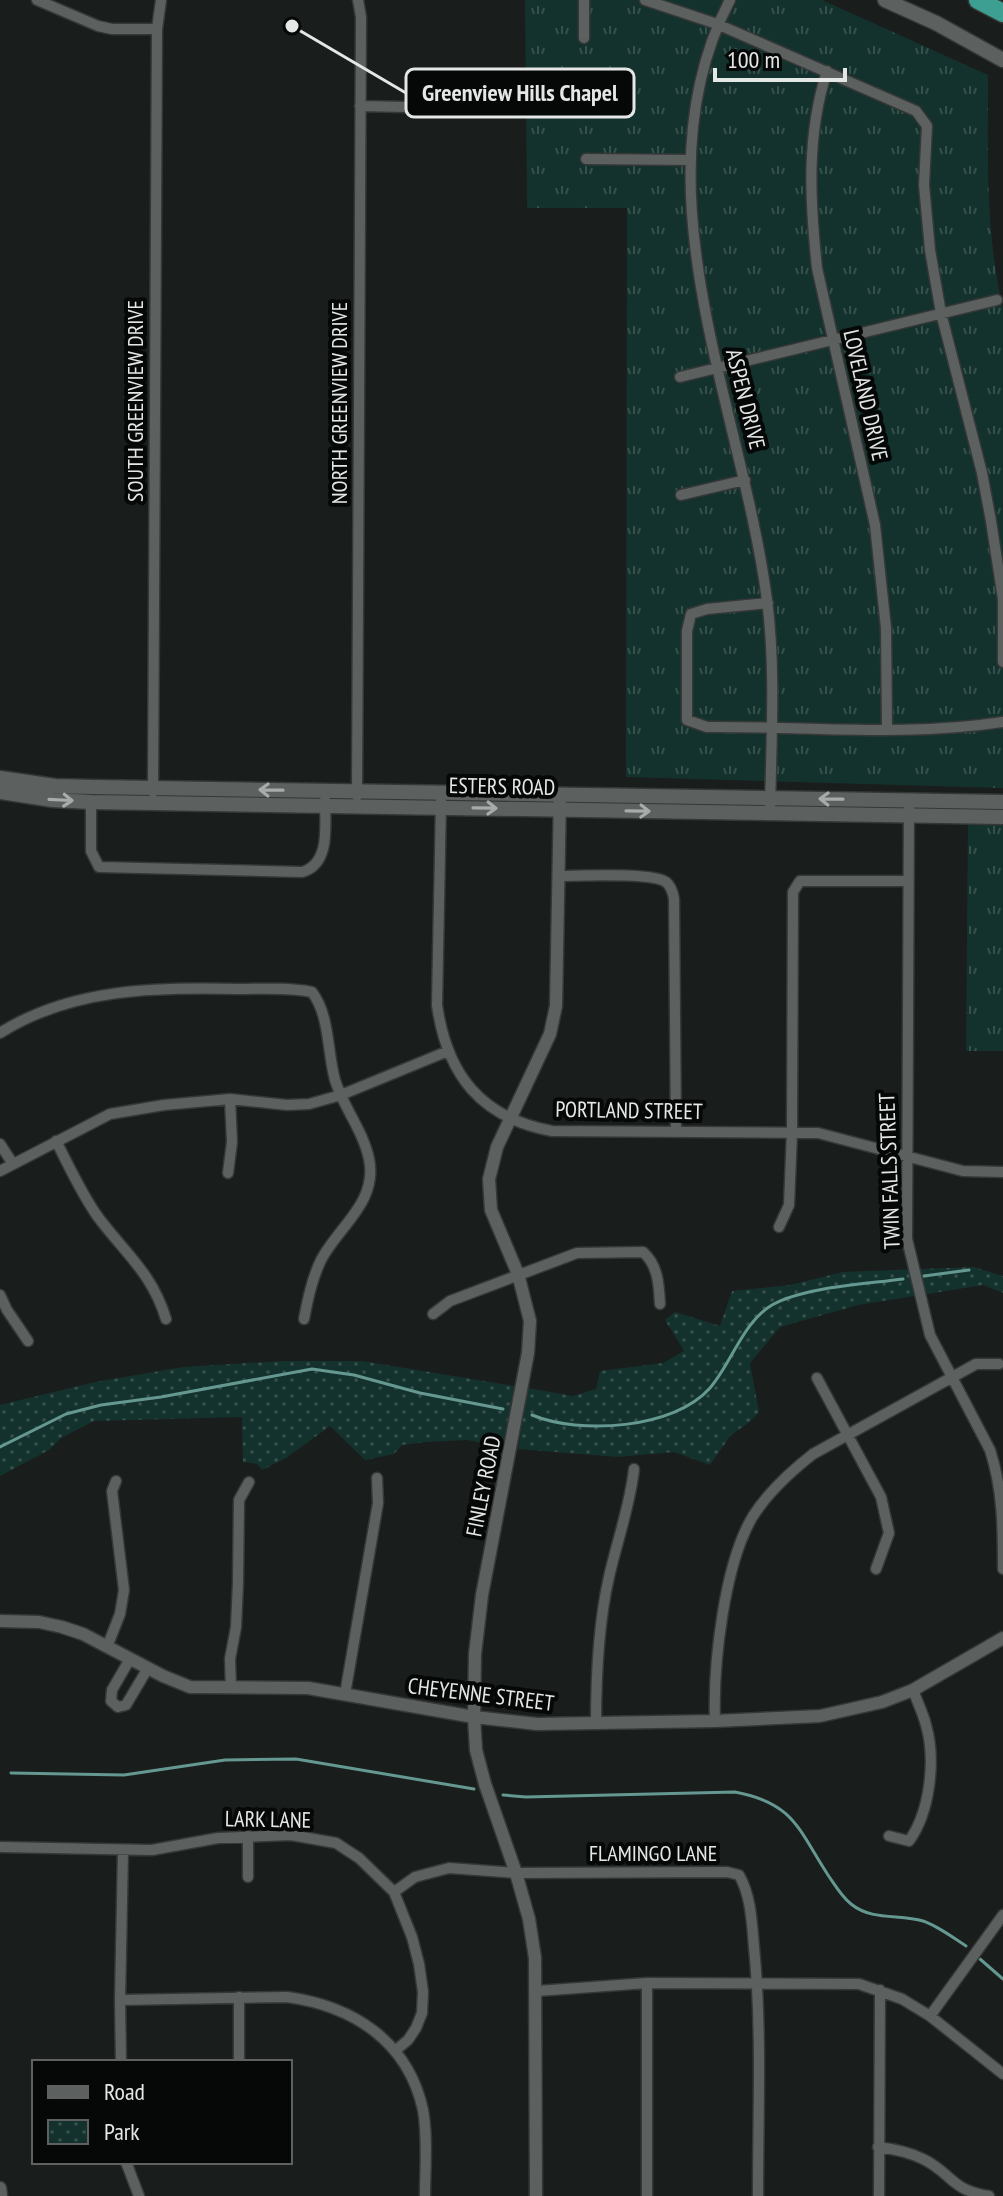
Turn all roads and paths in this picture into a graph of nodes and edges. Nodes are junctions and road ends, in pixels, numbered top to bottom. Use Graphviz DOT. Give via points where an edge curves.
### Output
graph roads {
  1 [pos="37,0"];
  2 [pos="161,0"];
  3 [pos="358,0"];
  4 [pos="584,0"];
  5 [pos="645,0"];
  6 [pos="730,0"];
  7 [pos="885,0"];
  8 [pos="978,0"];
  9 [pos="1003,13"];
  10 [pos="717,24"];
  11 [pos="157,29"];
  12 [pos="584,38"];
  13 [pos="1003,60"];
  14 [pos="827,71"];
  15 [pos="360,106"];
  16 [pos="497,109"];
  17 [pos="586,159"];
  18 [pos="691,160"];
  19 [pos="997,300"];
  20 [pos="941,313"];
  21 [pos="833,341"];
  22 [pos="718,368"];
  23 [pos="680,377"];
  24 [pos="745,480"];
  25 [pos="681,495"];
  26 [pos="768,603"];
  27 [pos="1003,662"];
  28 [pos="1003,722"];
  29 [pos="771,726"];
  30 [pos="887,729"];
  31 [pos="0,778"];
  32 [pos="0,792"];
  33 [pos="153,795"];
  34 [pos="770,797"];
  35 [pos="324,798"];
  36 [pos="358,799"];
  37 [pos="441,800"];
  38 [pos="91,802"];
  39 [pos="560,802"];
  40 [pos="1003,802"];
  41 [pos="909,807"];
  42 [pos="770,813"];
  43 [pos="1003,817"];
  44 [pos="559,876"];
  45 [pos="908,881"];
  46 [pos="1,1031"];
  47 [pos="448,1051"];
  48 [pos="341,1095"];
  49 [pos="230,1099"];
  50 [pos="510,1118"];
  51 [pos="676,1131"];
  52 [pos="792,1132"];
  53 [pos="56,1141"];
  54 [pos="0,1144"];
  55 [pos="907,1157"];
  56 [pos="13,1164"];
  57 [pos="0,1171"];
  58 [pos="1003,1172"];
  59 [pos="228,1173"];
  60 [pos="779,1227"];
  61 [pos="518,1274"];
  62 [pos="0,1295"];
  63 [pos="660,1304"];
  64 [pos="433,1314"];
  65 [pos="166,1319"];
  66 [pos="304,1319"];
  67 [pos="28,1341"];
  68 [pos="999,1364"];
  69 [pos="817,1378"];
  70 [pos="952,1378"];
  71 [pos="849,1435"];
  72 [pos="634,1469"];
  73 [pos="377,1478"];
  74 [pos="116,1481"];
  75 [pos="249,1482"];
  76 [pos="876,1569"];
  77 [pos="1003,1569"];
  78 [pos="0,1621"];
  79 [pos="1003,1638"];
  80 [pos="107,1647"];
  81 [pos="130,1659"];
  82 [pos="148,1668"];
  83 [pos="231,1688"];
  84 [pos="913,1690"];
  85 [pos="345,1694"];
  86 [pos="474,1717"];
  87 [pos="715,1721"];
  88 [pos="596,1724"];
  89 [pos="248,1836"];
  90 [pos="889,1836"];
  91 [pos="0,1847"];
  92 [pos="123,1851"];
  93 [pos="516,1873"];
  94 [pos="248,1877"];
  95 [pos="394,1892"];
  96 [pos="1003,1915"];
  97 [pos="757,1982"];
  98 [pos="647,1983"];
  99 [pos="880,1990"];
  100 [pos="537,1991"];
  101 [pos="239,1997"];
  102 [pos="120,2000"];
  103 [pos="930,2016"];
  104 [pos="396,2050"];
  105 [pos="121,2060"];
  106 [pos="239,2060"];
  107 [pos="1003,2074"];
  108 [pos="878,2147"];
  109 [pos="127,2164"];
  110 [pos="0,2188"];
  111 [pos="1,2196"];
  112 [pos="139,2196"];
  113 [pos="425,2196"];
  114 [pos="536,2196"];
  115 [pos="647,2196"];
  116 [pos="758,2196"];
  117 [pos="879,2196"];
  118 [pos="989,2196"];
  1 -- 11 [label="street" via="98,26"];
  2 -- 11 [label="street, SOUTH GREENVIEW DRIVE"];
  3 -- 15 [label="street, NORTH GREENVIEW DRIVE"];
  4 -- 12 [label="street"];
  5 -- 10 [label="street"];
  6 -- 10 [label="street, ASPEN DRIVE"];
  7 -- 13 [label="main road"];
  8 -- 9 [label="highway"];
  10 -- 14 [label="street"];
  10 -- 18 [label="street, ASPEN DRIVE" via="700,73"];
  11 -- 33 [label="street, SOUTH GREENVIEW DRIVE"];
  14 -- 20 [label="street" via="916,111 927,126 924,185"];
  14 -- 21 [label="street, LOVELAND DRIVE" via="816,104 811,185 817,268"];
  15 -- 16 [label="street"];
  15 -- 36 [label="street, NORTH GREENVIEW DRIVE"];
  17 -- 18 [label="street"];
  18 -- 22 [label="street, ASPEN DRIVE" via="698,282"];
  19 -- 20 [label="street"];
  20 -- 21 [label="street"];
  20 -- 27 [label="street" via="991,521 1003,599"];
  21 -- 22 [label="street"];
  21 -- 30 [label="street, LOVELAND DRIVE" via="875,525 886,628"];
  22 -- 23 [label="street"];
  22 -- 24 [label="street, ASPEN DRIVE"];
  24 -- 25 [label="street"];
  24 -- 26 [label="street, ASPEN DRIVE"];
  26 -- 29 [label="street, ASPEN DRIVE"];
  26 -- 29 [label="street" via="691,614 687,720 707,727"];
  28 -- 30 [label="street"];
  29 -- 30 [label="street"];
  29 -- 34 [label="street, ASPEN DRIVE"];
  31 -- 33 [label="main road, ESTERS ROAD"];
  32 -- 38 [label="main road, ESTERS ROAD, one-way"];
  33 -- 35 [label="main road, ESTERS ROAD"];
  33 -- 38 [label="main road, ESTERS ROAD"];
  34 -- 39 [label="main road, ESTERS ROAD"];
  41 -- 34 [label="main road, ESTERS ROAD, one-way"];
  34 -- 42 [label="street, ASPEN DRIVE"];
  35 -- 36 [label="main road, ESTERS ROAD"];
  35 -- 38 [label="street" via="322,855 302,872 99,867 91,851"];
  36 -- 37 [label="main road, ESTERS ROAD"];
  37 -- 39 [label="main road, ESTERS ROAD"];
  37 -- 47 [label="street, PORTLAND STREET" via="437,1005"];
  39 -- 42 [label="main road, ESTERS ROAD, one-way"];
  39 -- 44 [label="street, FINLEY ROAD"];
  40 -- 41 [label="main road, ESTERS ROAD"];
  41 -- 42 [label="main road, ESTERS ROAD"];
  41 -- 43 [label="main road, ESTERS ROAD"];
  41 -- 45 [label="street, TWIN FALLS STREET"];
  44 -- 50 [label="street, FINLEY ROAD" via="556,1006 550,1034"];
  44 -- 51 [label="street" via="650,876 672,889"];
  45 -- 52 [label="street" via="796,884"];
  45 -- 55 [label="street, TWIN FALLS STREET"];
  46 -- 48 [label="street" via="76,1001 151,989 312,992 322,1010"];
  47 -- 48 [label="street"];
  47 -- 50 [label="street, PORTLAND STREET" via="472,1090"];
  48 -- 49 [label="street" via="287,1105"];
  48 -- 66 [label="street" via="366,1150 368,1190 322,1259"];
  49 -- 53 [label="street" via="110,1114"];
  49 -- 59 [label="street"];
  50 -- 51 [label="street, PORTLAND STREET" via="552,1131"];
  50 -- 61 [label="street, FINLEY ROAD" via="491,1165 489,1200"];
  51 -- 52 [label="street, PORTLAND STREET"];
  52 -- 55 [label="street, PORTLAND STREET" via="818,1133"];
  52 -- 60 [label="street" via="789,1205"];
  53 -- 56 [label="street"];
  53 -- 65 [label="street" via="97,1215 159,1295"];
  54 -- 56 [label="street"];
  55 -- 58 [label="street, PORTLAND STREET" via="963,1171"];
  55 -- 70 [label="street, TWIN FALLS STREET" via="907,1239 930,1335"];
  56 -- 57 [label="street"];
  61 -- 63 [label="street" via="577,1253 643,1252 651,1259"];
  61 -- 64 [label="street" via="450,1301"];
  61 -- 86 [label="street, FINLEY ROAD" via="530,1321 528,1353 482,1595"];
  62 -- 67 [label="street"];
  68 -- 70 [label="street" via="976,1364"];
  69 -- 71 [label="street"];
  70 -- 71 [label="street"];
  70 -- 77 [label="street, TWIN FALLS STREET" via="997,1470"];
  71 -- 76 [label="street" via="881,1497 889,1533"];
  71 -- 87 [label="street" via="793,1470 752,1519 736,1557 715,1665"];
  72 -- 88 [label="street" via="599,1643"];
  73 -- 85 [label="street" via="378,1503"];
  74 -- 80 [label="street" via="112,1491 124,1590"];
  75 -- 83 [label="street" via="239,1500"];
  78 -- 80 [label="street, CHEYENNE STREET" via="62,1627"];
  79 -- 84 [label="street, CHEYENNE STREET"];
  80 -- 81 [label="street, CHEYENNE STREET"];
  81 -- 82 [label="street, CHEYENNE STREET"];
  81 -- 82 [label="street" via="112,1690 111,1701 118,1707 126,1705"];
  82 -- 83 [label="street, CHEYENNE STREET" via="190,1687"];
  83 -- 85 [label="street, CHEYENNE STREET" via="308,1688"];
  84 -- 87 [label="street, CHEYENNE STREET" via="820,1716"];
  84 -- 90 [label="street" via="927,1726 929,1775 917,1830 909,1841"];
  85 -- 86 [label="street, CHEYENNE STREET"];
  86 -- 88 [label="street, CHEYENNE STREET"];
  86 -- 93 [label="street, FINLEY ROAD" via="485,1784"];
  87 -- 88 [label="street, CHEYENNE STREET"];
  89 -- 92 [label="street, LARK LANE"];
  89 -- 94 [label="street"];
  89 -- 95 [label="street, LARK LANE" via="291,1835 336,1843"];
  91 -- 92 [label="street, LARK LANE"];
  92 -- 102 [label="street"];
  93 -- 95 [label="street, FLAMINGO LANE" via="449,1868 415,1877"];
  93 -- 97 [label="street, FLAMINGO LANE" via="739,1875 751,1920"];
  93 -- 100 [label="street, FINLEY ROAD" via="529,1919"];
  95 -- 104 [label="street, LARK LANE" via="412,1937 423,1992 416,2028"];
  96 -- 103 [label="street"];
  97 -- 98 [label="street"];
  97 -- 99 [label="street" via="841,1983"];
  97 -- 116 [label="street, FLAMINGO LANE"];
  98 -- 100 [label="street"];
  98 -- 115 [label="street"];
  99 -- 103 [label="street"];
  99 -- 108 [label="street"];
  100 -- 114 [label="street, FINLEY ROAD"];
  101 -- 102 [label="street"];
  101 -- 104 [label="street" via="304,1999 339,2010 360,2019"];
  101 -- 106 [label="street"];
  102 -- 105 [label="street"];
  103 -- 107 [label="street"];
  104 -- 113 [label="street" via="423,2111"];
  108 -- 117 [label="street"];
  108 -- 118 [label="street" via="925,2160 955,2185"];
  109 -- 112 [label="street"];
  110 -- 111 [label="street"];
}
